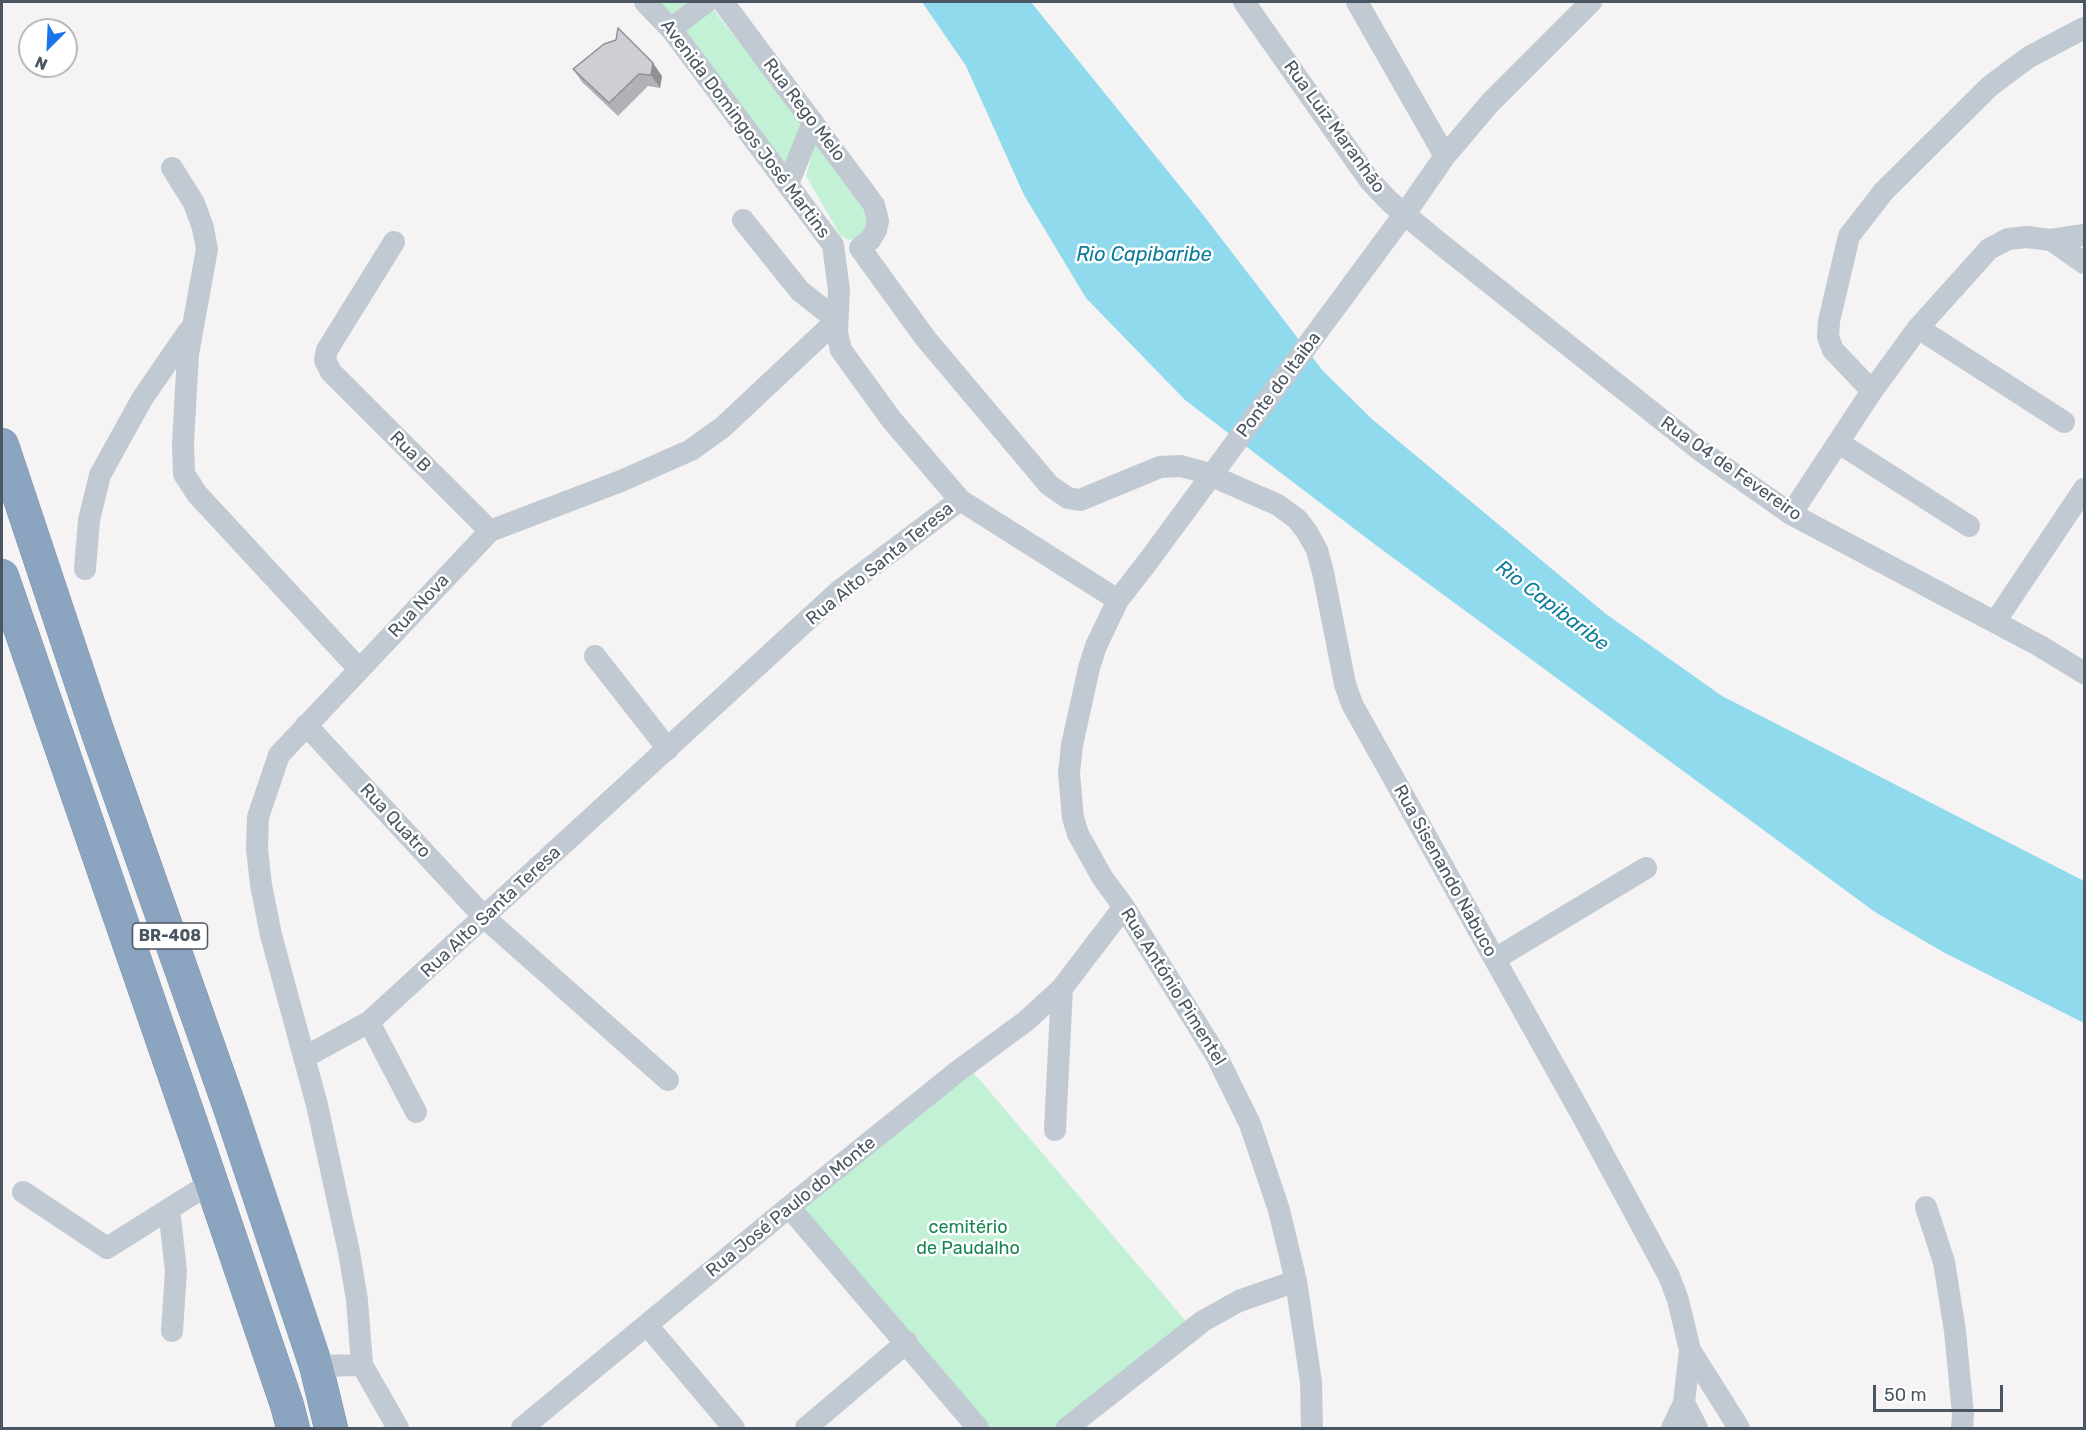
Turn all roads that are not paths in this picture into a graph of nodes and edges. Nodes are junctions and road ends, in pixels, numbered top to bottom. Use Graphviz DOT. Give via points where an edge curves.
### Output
graph roads {
  1 [pos="645,2"];
  2 [pos="706,2"];
  3 [pos="723,2"];
  4 [pos="1244,2"];
  5 [pos="1357,2"];
  6 [pos="1591,2"];
  7 [pos="2085,28"];
  8 [pos="671,29"];
  9 [pos="813,122"];
  10 [pos="1444,156"];
  11 [pos="172,168"];
  12 [pos="788,184"];
  13 [pos="743,220"];
  14 [pos="2085,235"];
  15 [pos="2051,240"];
  16 [pos="1437,241"];
  17 [pos="394,242"];
  18 [pos="832,244"];
  19 [pos="860,248"];
  20 [pos="2085,263"];
  21 [pos="837,320"];
  22 [pos="190,328"];
  23 [pos="1918,328"];
  24 [pos="1872,391"];
  25 [pos="2064,423"];
  26 [pos="1839,443"];
  27 [pos="2,445"];
  28 [pos="2085,489"];
  29 [pos="960,500"];
  30 [pos="1791,514"];
  31 [pos="1969,526"];
  32 [pos="489,531"];
  33 [pos="1146,564"];
  34 [pos="85,569"];
  35 [pos="2,576"];
  36 [pos="1118,600"];
  37 [pos="1995,622"];
  38 [pos="595,656"];
  39 [pos="359,669"];
  40 [pos="2085,673"];
  41 [pos="306,725"];
  42 [pos="668,749"];
  43 [pos="1646,868"];
  44 [pos="1124,907"];
  45 [pos="485,918"];
  46 [pos="1495,959"];
  47 [pos="1062,988"];
  48 [pos="369,1022"];
  49 [pos="305,1057"];
  50 [pos="669,1080"];
  51 [pos="416,1112"];
  52 [pos="1055,1130"];
  53 [pos="212,1182"];
  54 [pos="23,1192"];
  55 [pos="789,1207"];
  56 [pos="1926,1207"];
  57 [pos="170,1209"];
  58 [pos="1296,1281"];
  59 [pos="647,1325"];
  60 [pos="172,1331"];
  61 [pos="907,1342"];
  62 [pos="1690,1350"];
  63 [pos="362,1365"];
  64 [pos="316,1366"];
  65 [pos="1684,1403"];
  66 [pos="293,1428"];
  67 [pos="332,1428"];
  68 [pos="398,1428"];
  69 [pos="522,1428"];
  70 [pos="734,1428"];
  71 [pos="806,1428"];
  72 [pos="978,1428"];
  73 [pos="1067,1428"];
  74 [pos="1312,1428"];
  75 [pos="1672,1428"];
  76 [pos="1697,1428"];
  77 [pos="1739,1428"];
  78 [pos="1962,1428"];
  1 -- 8 [label="street, Avenida Domingos José Martins"];
  2 -- 8 [label="street"];
  3 -- 9 [label="street, Rua Rego Melo"];
  4 -- 16 [label="street, Rua Luiz Maranhão" via="1370,180"];
  5 -- 10 [label="street"];
  6 -- 10 [label="street, Ponte do Itaiba" via="1490,103"];
  7 -- 24 [label="street" via="2013,67 1990,86 1884,191 1850,236 1828,337 1833,350"];
  8 -- 12 [label="street, Avenida Domingos José Martins"];
  9 -- 12 [label="street"];
  9 -- 19 [label="street, Rua Rego Melo" via="872,201 878,221 874,235"];
  10 -- 33 [label="street, Ponte do Itaiba, bridge"];
  11 -- 22 [label="street" via="194,203 207,249"];
  12 -- 18 [label="street, Avenida Domingos José Martins"];
  13 -- 21 [label="street" via="800,291"];
  14 -- 15 [label="street"];
  15 -- 20 [label="street"];
  15 -- 23 [label="street" via="2008,239 1989,249"];
  16 -- 30 [label="street, Rua 04 de Fevereiro" via="1701,452"];
  17 -- 32 [label="street, Rua B" via="327,350 325,360 331,372"];
  18 -- 19 [label="street" via="841,249"];
  18 -- 21 [label="street, Avenida Domingos José Martins" via="839,290"];
  19 -- 46 [label="street, Rua Sisenando Nabuco" via="926,339 1029,464 1060,494 1080,500 1138,474 1181,466 1249,490 1297,519 1317,550 1352,704"];
  21 -- 29 [label="street, Avenida Domingos José Martins" via="838,341 847,359 891,419"];
  21 -- 32 [label="street, Rua Nova" via="723,427 691,450"];
  22 -- 34 [label="street" via="142,399 100,475 89,520"];
  22 -- 39 [label="street" via="183,458 187,481"];
  23 -- 24 [label="street"];
  23 -- 25 [label="street"];
  24 -- 26 [label="street"];
  26 -- 30 [label="street"];
  26 -- 31 [label="street"];
  27 -- 64 [label="highway, BR-408"];
  28 -- 37 [label="street"];
  29 -- 36 [label="street, Avenida Domingos José Martins"];
  29 -- 42 [label="street, Rua Alto Santa Teresa" via="839,591"];
  30 -- 37 [label="street, Rua 04 de Fevereiro"];
  32 -- 39 [label="street, Rua Nova"];
  33 -- 36 [label="street, Rua António Pimentel"];
  35 -- 53 [label="highway, BR-408"];
  36 -- 44 [label="street, Rua António Pimentel" via="1089,668 1076,718 1069,773 1078,834"];
  37 -- 40 [label="street, Rua 04 de Fevereiro"];
  38 -- 42 [label="street"];
  39 -- 41 [label="street, Rua Nova"];
  41 -- 45 [label="street, Rua Quatro"];
  41 -- 49 [label="street, Rua Nova" via="279,755 272,769 258,817 257,849 271,936"];
  42 -- 45 [label="street, Rua Alto Santa Teresa"];
  43 -- 46 [label="street"];
  44 -- 47 [label="street, Rua José Paulo do Monte"];
  44 -- 58 [label="street, Rua António Pimentel" via="1235,1090 1263,1159"];
  45 -- 48 [label="street, Rua Alto Santa Teresa"];
  45 -- 50 [label="street, Rua Quatro"];
  46 -- 62 [label="street, Rua Sisenando Nabuco" via="1659,1255 1678,1300"];
  47 -- 52 [label="street"];
  47 -- 55 [label="street, Rua José Paulo do Monte" via="1026,1021"];
  48 -- 49 [label="street, Rua Alto Santa Teresa"];
  48 -- 51 [label="street"];
  49 -- 63 [label="street" via="349,1252"];
  53 -- 57 [label="street"];
  53 -- 66 [label="highway, BR-408"];
  54 -- 57 [label="street" via="107,1248"];
  55 -- 59 [label="street, Rua José Paulo do Monte"];
  55 -- 61 [label="street"];
  56 -- 78 [label="street" via="1944,1262 1955,1331"];
  57 -- 60 [label="street" via="176,1271"];
  58 -- 73 [label="street" via="1239,1301 1203,1321"];
  58 -- 74 [label="street, Rua António Pimentel" via="1311,1382"];
  59 -- 69 [label="street, Rua José Paulo do Monte"];
  59 -- 70 [label="street"];
  61 -- 71 [label="street"];
  61 -- 72 [label="street"];
  62 -- 65 [label="street, Rua Sisenando Nabuco"];
  62 -- 77 [label="street"];
  63 -- 64 [label="street"];
  63 -- 68 [label="street"];
  64 -- 67 [label="highway, BR-408"];
  65 -- 75 [label="street"];
  65 -- 76 [label="street"];
}
